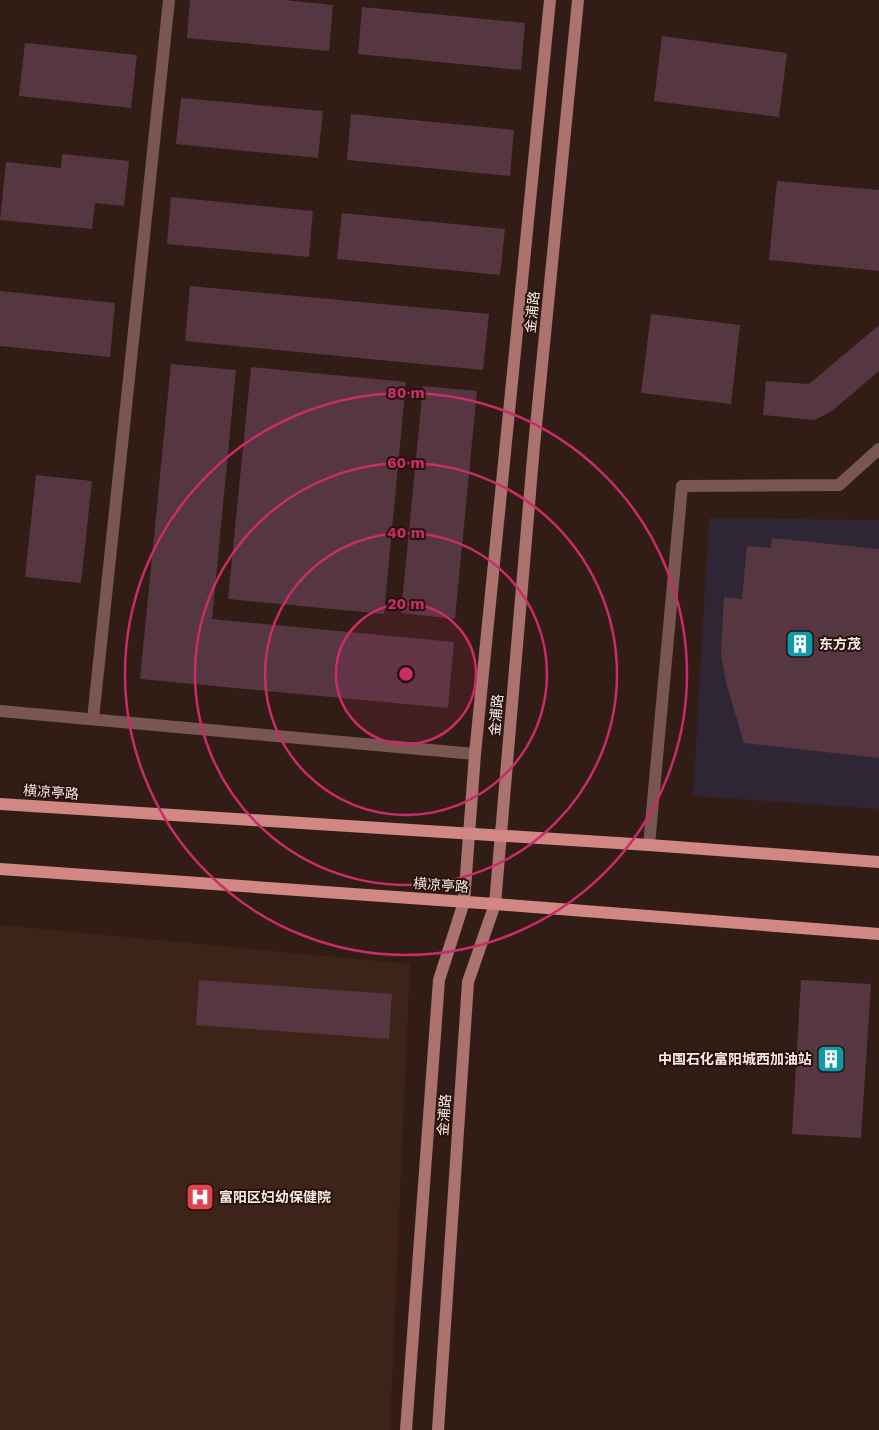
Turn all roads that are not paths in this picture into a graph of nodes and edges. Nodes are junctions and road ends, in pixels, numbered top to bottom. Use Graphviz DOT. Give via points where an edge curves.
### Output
graph roads {
  1 [pos="169,0"];
  2 [pos="550,0"];
  3 [pos="578,0"];
  4 [pos="879,449"];
  5 [pos="0,711"];
  6 [pos="93,719"];
  7 [pos="475,754"];
  8 [pos="0,804"];
  9 [pos="468,834"];
  10 [pos="501,836"];
  11 [pos="649,845"];
  12 [pos="879,862"];
  13 [pos="0,869"];
  14 [pos="464,902"];
  15 [pos="495,904"];
  16 [pos="879,934"];
  17 [pos="406,1430"];
  18 [pos="438,1430"];
  1 -- 6 [label="street"];
  2 -- 7 [label="street, 金浦路"];
  3 -- 10 [label="street, 金浦路" via="535,436"];
  4 -- 11 [label="street" via="839,485 682,486"];
  5 -- 6 [label="street"];
  6 -- 7 [label="street"];
  7 -- 9 [label="street, 金浦路"];
  8 -- 9 [label="main road, 横凉亭路"];
  9 -- 10 [label="main road, 横凉亭路"];
  9 -- 14 [label="street, 金浦路"];
  10 -- 11 [label="main road, 横凉亭路"];
  10 -- 15 [label="street, 金浦路"];
  11 -- 12 [label="main road, 横凉亭路"];
  13 -- 14 [label="main road, 横凉亭路"];
  14 -- 15 [label="main road, 横凉亭路"];
  14 -- 17 [label="street, 金浦路" via="439,980"];
  15 -- 16 [label="main road, 横凉亭路"];
  15 -- 18 [label="street, 金浦路" via="468,982"];
}
